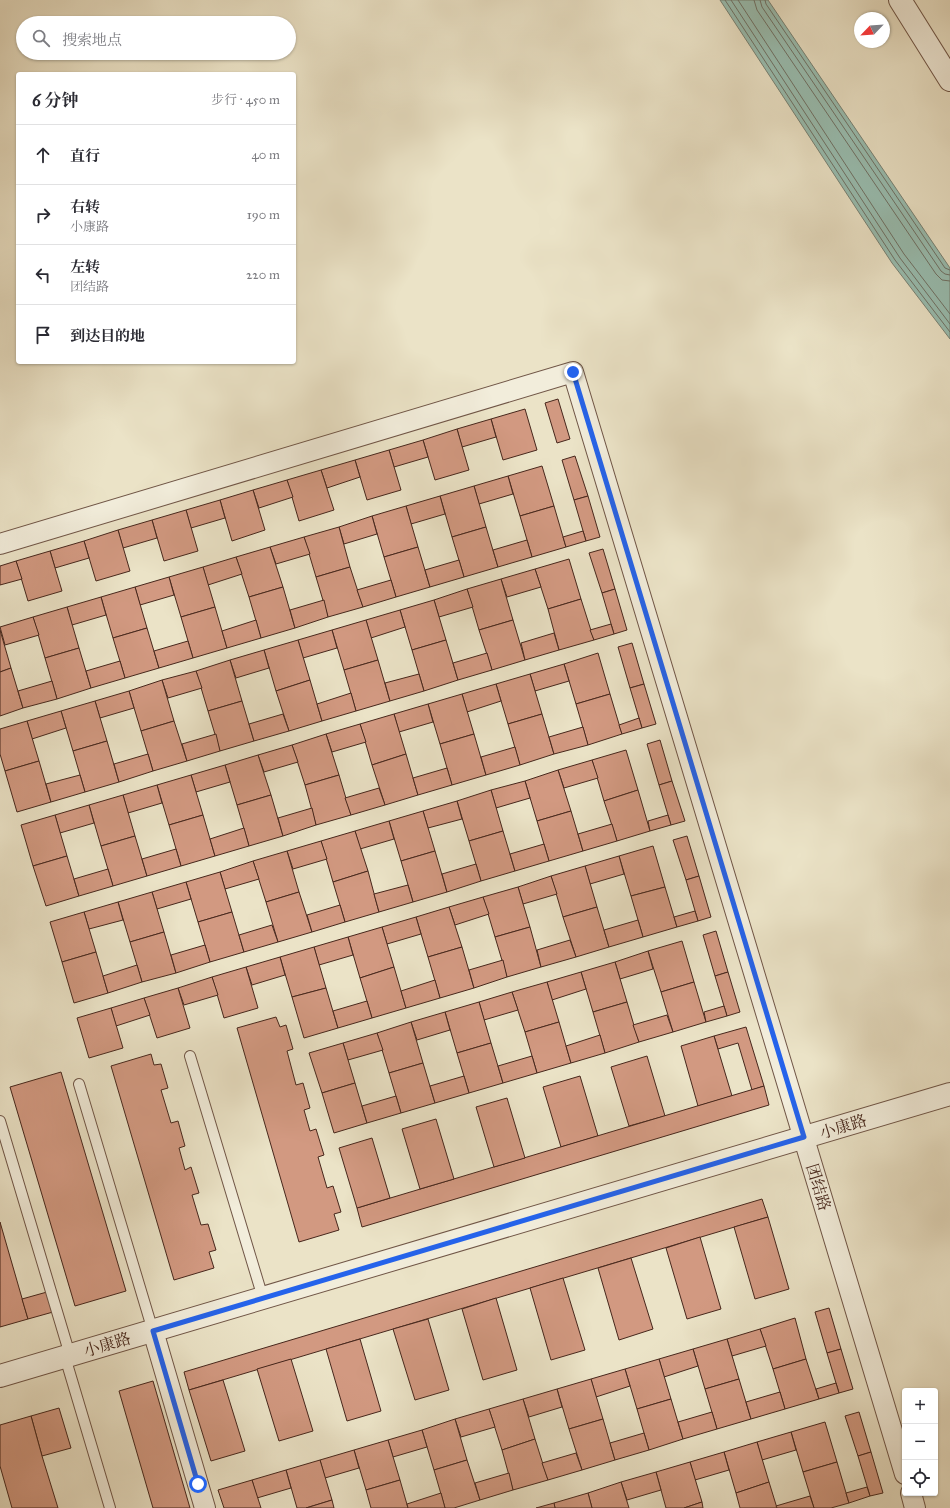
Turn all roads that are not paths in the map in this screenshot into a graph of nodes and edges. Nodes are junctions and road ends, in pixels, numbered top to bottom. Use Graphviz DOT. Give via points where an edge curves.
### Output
graph roads {
  1 [pos="900,0"];
  2 [pos="950,80"];
  3 [pos="0,544"];
  4 [pos="190,1056"];
  5 [pos="79,1084"];
  6 [pos="950,1094"];
  7 [pos="0,1121"];
  8 [pos="804,1137"];
  9 [pos="263,1298"];
  10 [pos="153,1331"];
  11 [pos="68,1356"];
  12 [pos="0,1376"];
  13 [pos="902,1464"];
  14 [pos="912,1496"];
  15 [pos="110,1508"];
  16 [pos="205,1508"];
  17 [pos="915,1508"];
  1 -- 2 [label="street"];
  3 -- 8 [label="street, 团结路" via="573,372"];
  4 -- 9 [label="lane"];
  5 -- 10 [label="lane"];
  6 -- 8 [label="street, 小康路"];
  7 -- 11 [label="lane"];
  8 -- 9 [label="street, 小康路"];
  8 -- 13 [label="street, 团结路"];
  9 -- 10 [label="street, 小康路"];
  10 -- 11 [label="street, 小康路"];
  10 -- 16 [label="street"];
  11 -- 12 [label="street, 小康路"];
  11 -- 15 [label="lane"];
  14 -- 17 [label="street"];
}
